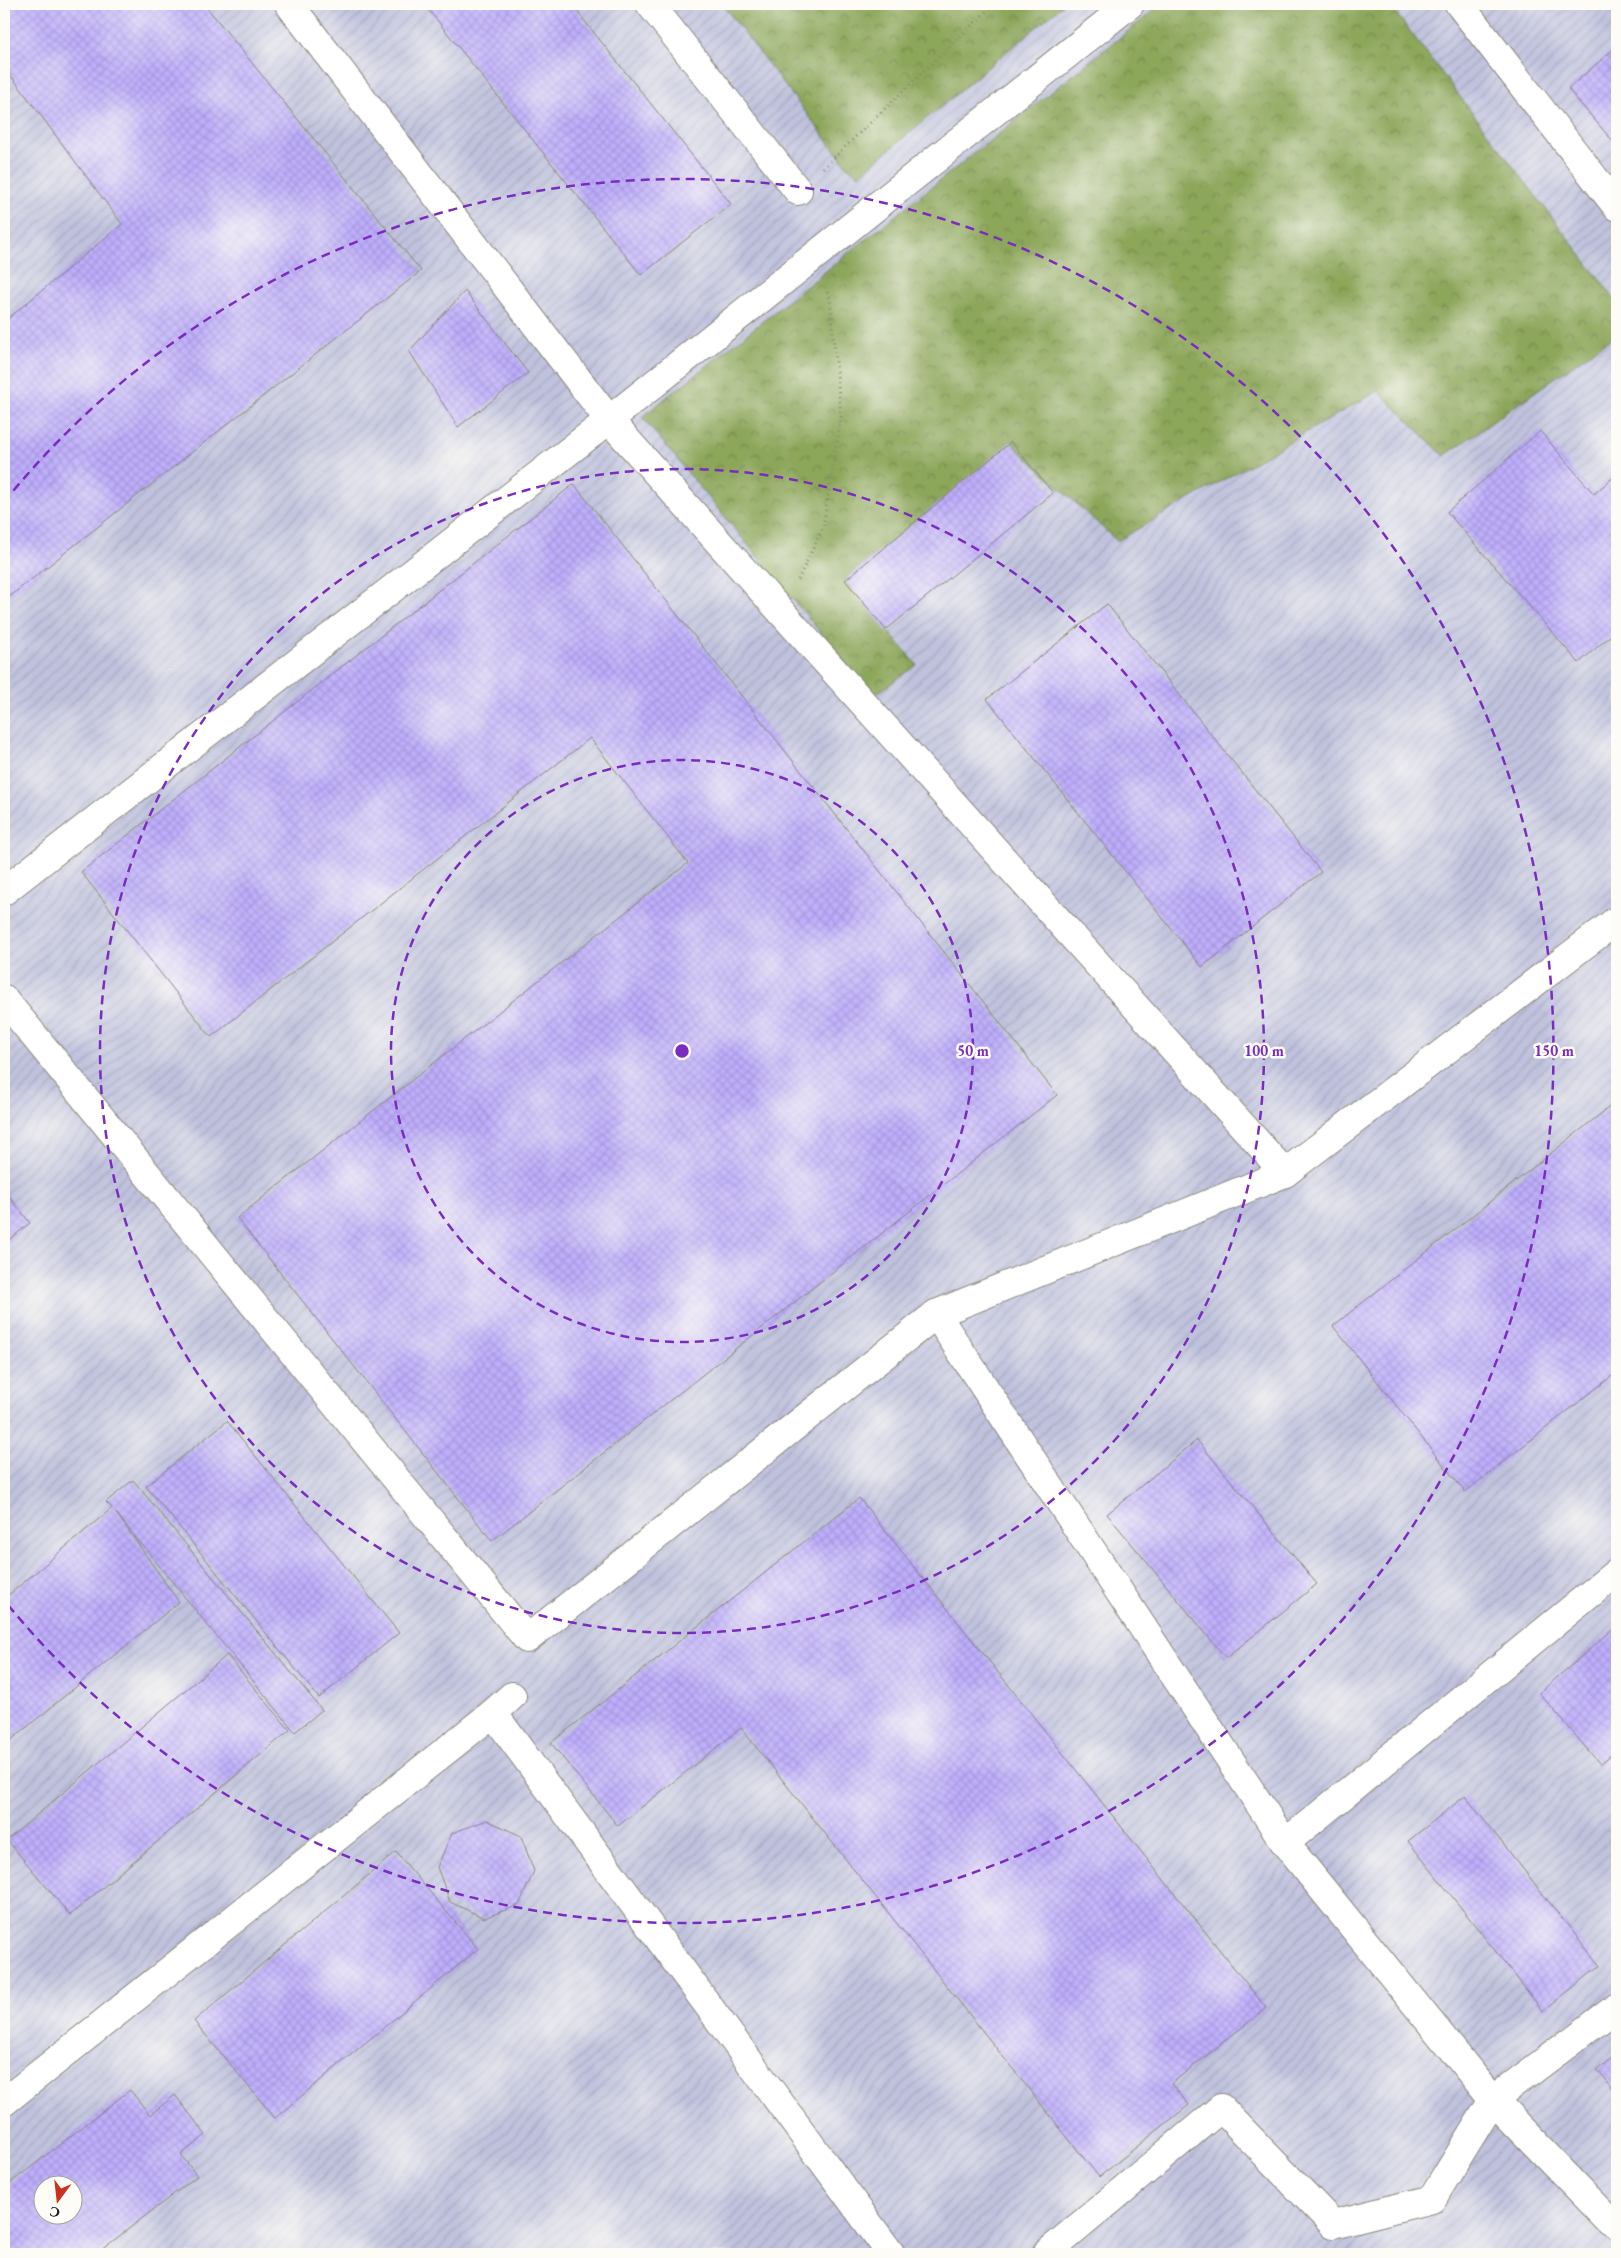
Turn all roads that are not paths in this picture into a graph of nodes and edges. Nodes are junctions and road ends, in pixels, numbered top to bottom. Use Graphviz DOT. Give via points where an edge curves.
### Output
graph roads {
  1 [pos="290,4"];
  2 [pos="650,4"];
  3 [pos="1130,4"];
  4 [pos="1459,4"];
  5 [pos="798,192"];
  6 [pos="1617,207"];
  7 [pos="609,420"];
  8 [pos="4,891"];
  9 [pos="1617,920"];
  10 [pos="4,999"];
  11 [pos="1285,1173"];
  12 [pos="936,1314"];
  13 [pos="1617,1572"];
  14 [pos="1285,1843"];
  15 [pos="1617,2006"];
  16 [pos="1493,2100"];
  17 [pos="4,2102"];
  18 [pos="1617,2226"];
  19 [pos="891,2254"];
  20 [pos="1046,2254"];
  1 -- 7 [label="lane"];
  2 -- 5 [label="lane"];
  3 -- 7 [label="lane"];
  4 -- 6 [label="lane"];
  7 -- 8 [label="lane"];
  7 -- 11 [label="lane"];
  9 -- 11 [label="lane"];
  10 -- 12 [label="lane" via="527,1639"];
  11 -- 12 [label="lane"];
  12 -- 14 [label="lane"];
  13 -- 14 [label="lane"];
  14 -- 16 [label="lane"];
  15 -- 16 [label="lane"];
  16 -- 18 [label="lane"];
  16 -- 20 [label="lane" via="1432,2199 1333,2224 1221,2108"];
  17 -- 19 [label="lane" via="502,1704"];
}
